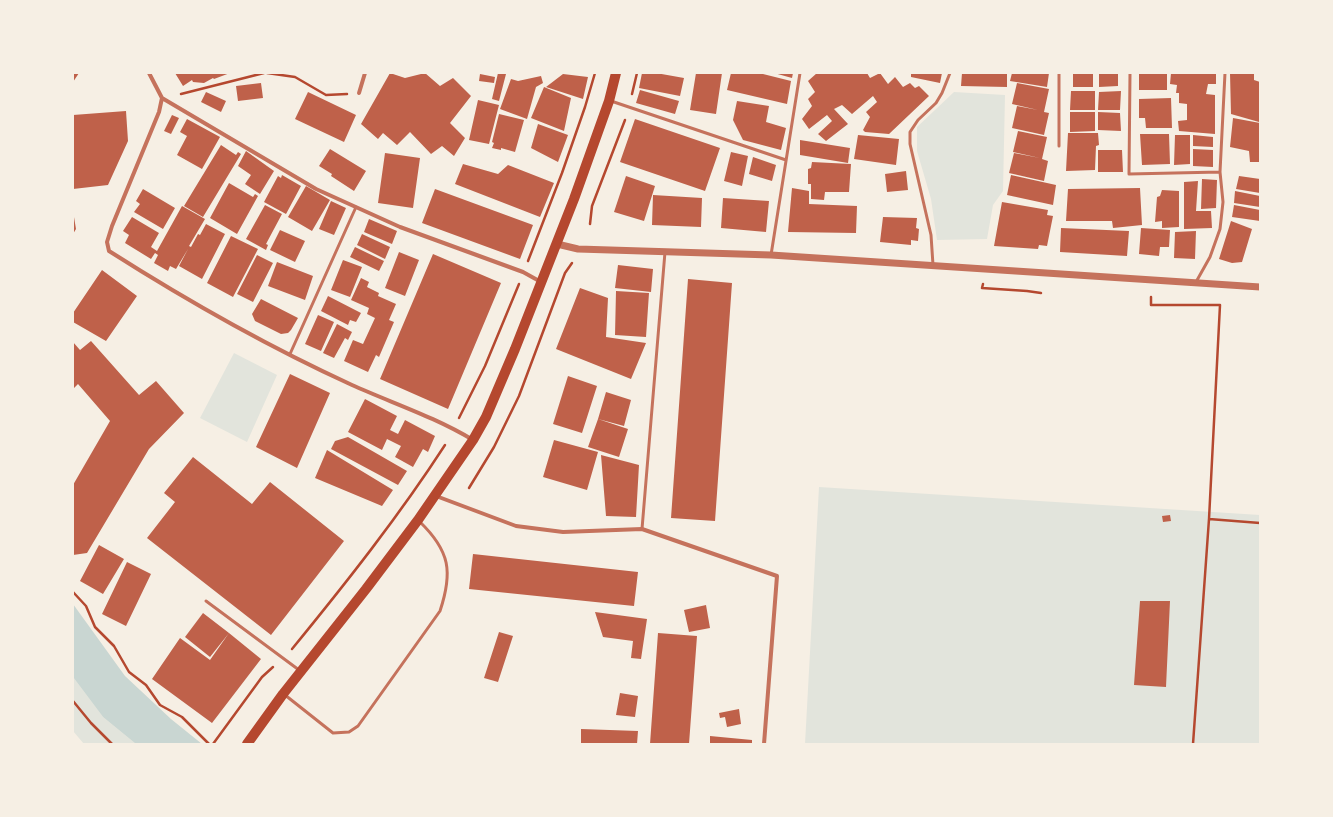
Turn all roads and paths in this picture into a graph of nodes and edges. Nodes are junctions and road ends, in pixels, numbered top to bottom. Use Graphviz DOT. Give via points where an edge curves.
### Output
graph roads {
  1 [pos="149,73"];
  2 [pos="265,73"];
  3 [pos="365,73"];
  4 [pos="595,73"];
  5 [pos="616,73"];
  6 [pos="637,73"];
  7 [pos="800,73"];
  8 [pos="950,73"];
  9 [pos="1059,73"];
  10 [pos="1130,73"];
  11 [pos="1225,73"];
  12 [pos="360,93"];
  13 [pos="162,98"];
  14 [pos="609,101"];
  15 [pos="628,108"];
  16 [pos="1059,146"];
  17 [pos="786,160"];
  18 [pos="1220,172"];
  19 [pos="356,207"];
  20 [pos="590,224"];
  21 [pos="557,244"];
  22 [pos="665,252"];
  23 [pos="771,255"];
  24 [pos="572,262"];
  25 [pos="527,263"];
  26 [pos="933,266"];
  27 [pos="520,280"];
  28 [pos="541,282"];
  29 [pos="1195,283"];
  30 [pos="1260,287"];
  31 [pos="982,288"];
  32 [pos="1041,293"];
  33 [pos="1151,297"];
  34 [pos="290,354"];
  35 [pos="459,418"];
  36 [pos="473,440"];
  37 [pos="446,445"];
  38 [pos="469,488"];
  39 [pos="436,496"];
  40 [pos="418,520"];
  41 [pos="1209,520"];
  42 [pos="1260,523"];
  43 [pos="642,529"];
  44 [pos="73,592"];
  45 [pos="206,601"];
  46 [pos="284,659"];
  47 [pos="301,672"];
  48 [pos="283,694"];
  49 [pos="73,700"];
  50 [pos="112,744"];
  51 [pos="209,744"];
  52 [pos="213,744"];
  53 [pos="247,744"];
  54 [pos="764,744"];
  55 [pos="1193,744"];
  1 -- 13 [label="street"];
  2 -- 12 [label="path" via="295,77 326,95"];
  2 -- 13 [label="path"];
  3 -- 12 [label="street"];
  4 -- 25 [label="path" via="586,107"];
  5 -- 14 [label="main road"];
  6 -- 15 [label="path"];
  7 -- 17 [label="lane"];
  8 -- 26 [label="lane" via="936,103 918,120 910,132 910,144 931,235"];
  9 -- 16 [label="lane"];
  10 -- 18 [label="lane" via="1129,174"];
  11 -- 18 [label="lane"];
  13 -- 19 [label="street" via="316,189"];
  13 -- 34 [label="street" via="159,112 112,226 107,242 108,251 162,286"];
  14 -- 15 [label="lane"];
  14 -- 21 [label="main road"];
  15 -- 17 [label="lane"];
  15 -- 20 [label="path" via="592,206"];
  17 -- 23 [label="lane"];
  18 -- 29 [label="lane" via="1223,202 1220,228 1210,258"];
  19 -- 28 [label="street" via="400,227 524,272"];
  19 -- 34 [label="lane"];
  21 -- 22 [label="street" via="578,249"];
  21 -- 28 [label="main road"];
  22 -- 23 [label="street"];
  22 -- 43 [label="lane"];
  23 -- 26 [label="street"];
  24 -- 38 [label="path" via="565,273 519,396 494,447"];
  26 -- 29 [label="street"];
  27 -- 35 [label="path" via="485,366"];
  28 -- 36 [label="main road" via="500,384"];
  29 -- 30 [label="street"];
  31 -- 32 [label="path"];
  33 -- 41 [label="path" via="1151,305 1220,305"];
  34 -- 36 [label="street" via="352,385 454,428"];
  36 -- 39 [label="main road"];
  37 -- 46 [label="path" via="418,487 350,577"];
  39 -- 40 [label="main road"];
  39 -- 43 [label="street" via="516,526 563,532"];
  40 -- 47 [label="main road"];
  40 -- 48 [label="lane" via="432,534 441,549 448,567 446,592 440,611 358,726 349,732 333,733"];
  41 -- 42 [label="path"];
  41 -- 55 [label="path"];
  43 -- 54 [label="street" via="777,576"];
  44 -- 51 [label="path" via="86,606 95,627 114,646 129,672 146,684 160,705 182,717"];
  45 -- 46 [label="lane"];
  46 -- 47 [label="lane"];
  46 -- 52 [label="path" via="262,677"];
  47 -- 48 [label="main road"];
  48 -- 53 [label="main road"];
  49 -- 50 [label="path"];
}
